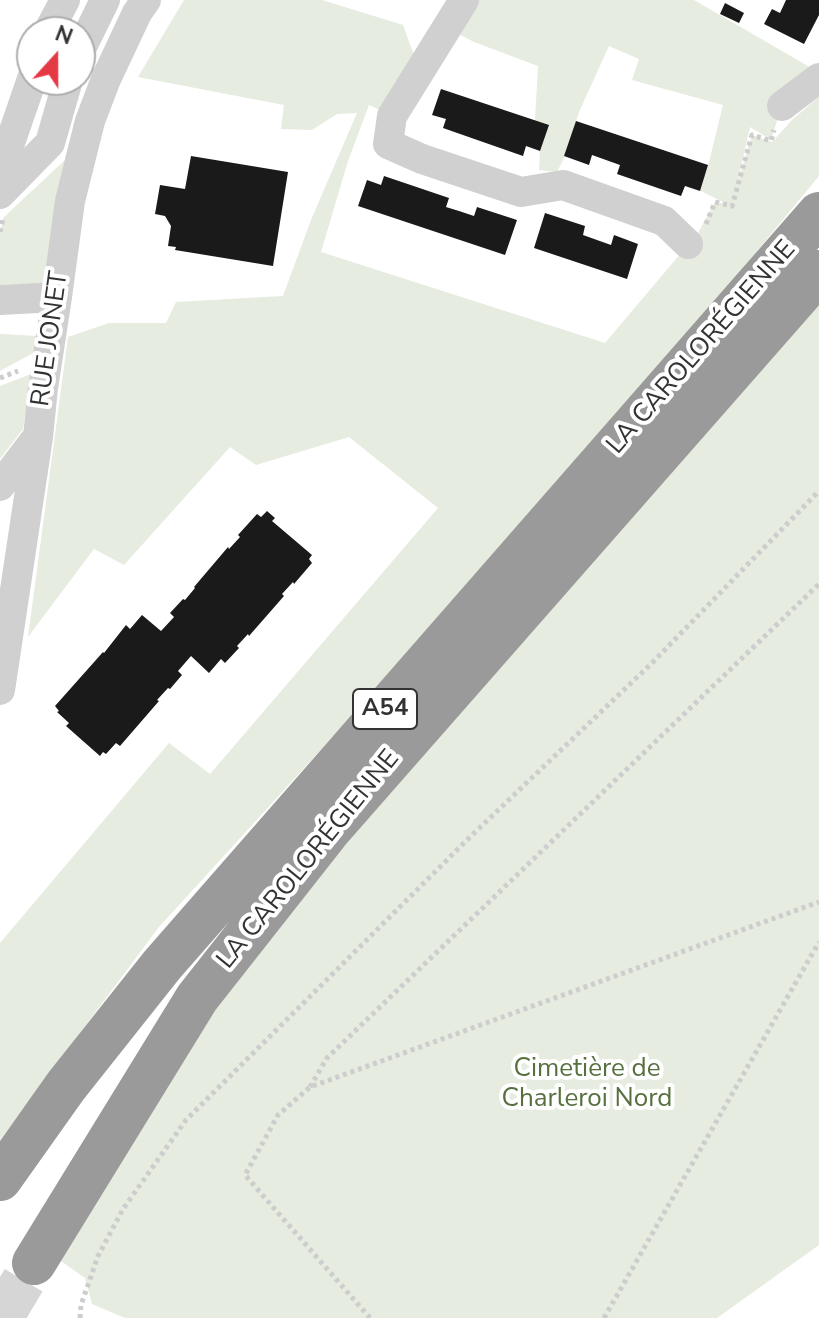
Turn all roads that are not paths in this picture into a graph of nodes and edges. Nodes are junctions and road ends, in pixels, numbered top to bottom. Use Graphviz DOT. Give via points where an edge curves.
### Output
graph roads {
  1 [pos="105,0"];
  2 [pos="146,0"];
  3 [pos="464,0"];
  4 [pos="96,18"];
  5 [pos="819,78"];
  6 [pos="26,96"];
  7 [pos="63,96"];
  8 [pos="782,106"];
  9 [pos="0,178"];
  10 [pos="0,194"];
  11 [pos="819,214"];
  12 [pos="688,244"];
  13 [pos="819,272"];
  14 [pos="57,297"];
  15 [pos="0,300"];
  16 [pos="38,437"];
  17 [pos="0,486"];
  18 [pos="0,690"];
  19 [pos="66,1086"];
  20 [pos="0,1140"];
  21 [pos="0,1179"];
  22 [pos="34,1263"];
  1 -- 4 [label="street"];
  2 -- 14 [label="street, RUE JONET" via="90,121 70,201"];
  3 -- 12 [label="street" via="392,116 388,144 521,192 563,185 664,221"];
  5 -- 8 [label="street"];
  6 -- 9 [label="street"];
  7 -- 10 [label="street" via="50,143"];
  11 -- 19 [label="highway, LA CAROLORÉGIENNE / A54" via="172,953"];
  13 -- 22 [label="highway, LA CAROLORÉGIENNE / A54" via="330,829 197,998"];
  14 -- 15 [label="street"];
  14 -- 16 [label="street, RUE JONET"];
  16 -- 17 [label="street"];
  16 -- 18 [label="street, RUE JONET"];
  19 -- 20 [label="highway" via="19,1114"];
  19 -- 21 [label="highway, LA CAROLORÉGIENNE / A54"];
}
